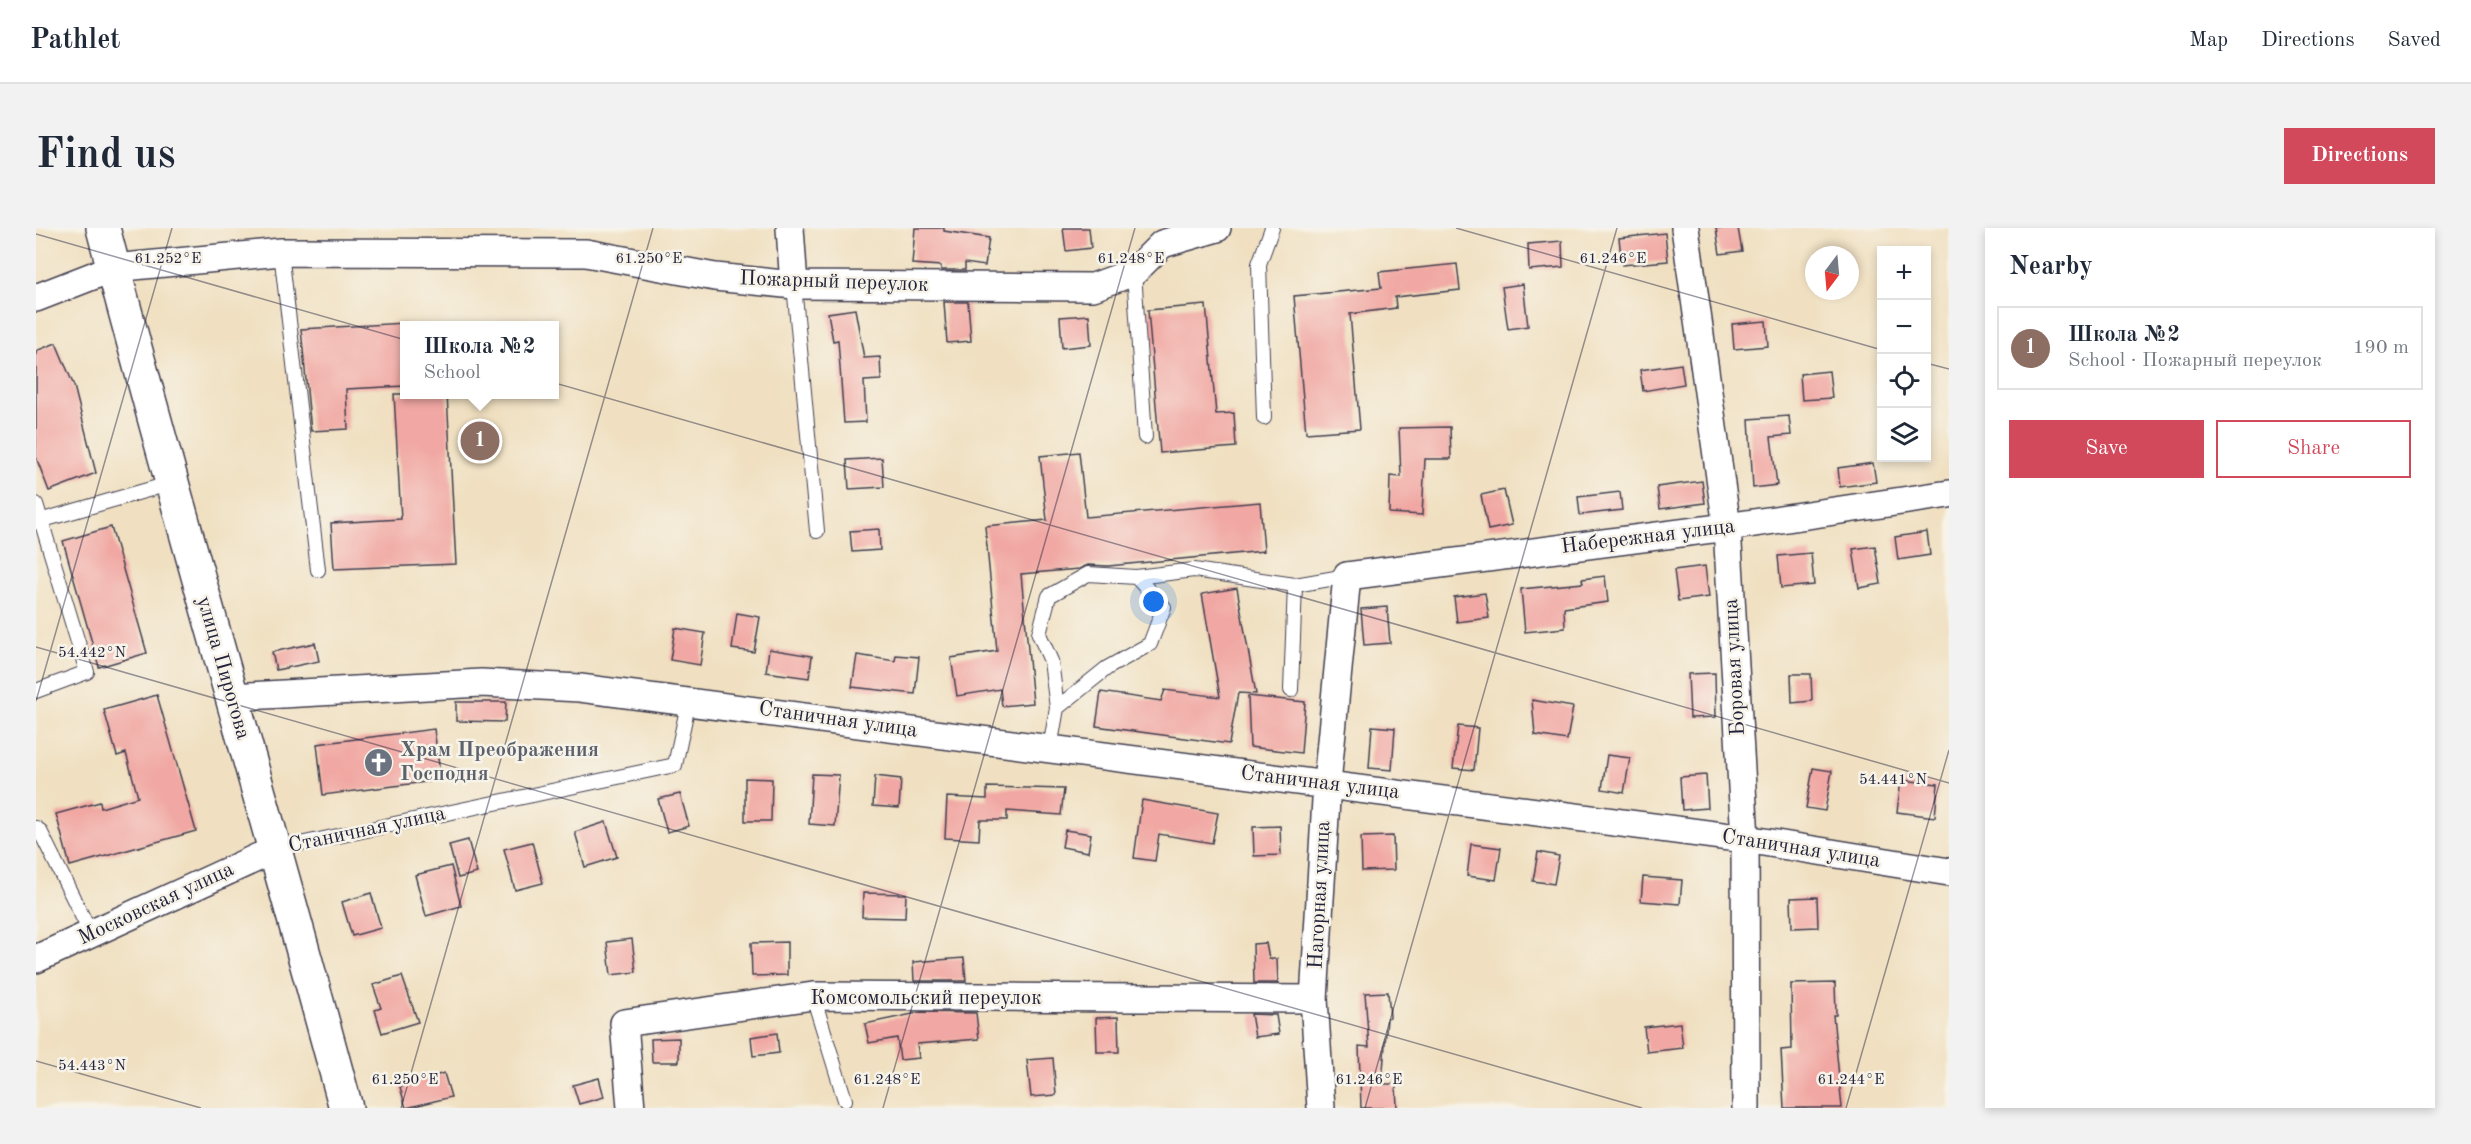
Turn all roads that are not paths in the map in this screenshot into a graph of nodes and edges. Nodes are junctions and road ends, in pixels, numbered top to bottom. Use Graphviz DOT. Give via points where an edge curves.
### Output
graph roads {
  1 [pos="103,228"];
  2 [pos="790,228"];
  3 [pos="1217,228"];
  4 [pos="1272,228"];
  5 [pos="1685,228"];
  6 [pos="1161,236"];
  7 [pos="363,240"];
  8 [pos="281,252"];
  9 [pos="113,268"];
  10 [pos="1134,272"];
  11 [pos="794,285"];
  12 [pos="36,298"];
  13 [pos="1264,418"];
  14 [pos="1144,437"];
  15 [pos="172,483"];
  16 [pos="1949,494"];
  17 [pos="36,504"];
  18 [pos="39,521"];
  19 [pos="1727,527"];
  20 [pos="817,531"];
  21 [pos="318,570"];
  22 [pos="1347,576"];
  23 [pos="1136,577"];
  24 [pos="1294,585"];
  25 [pos="1291,690"];
  26 [pos="36,691"];
  27 [pos="230,697"];
  28 [pos="689,700"];
  29 [pos="1057,708"];
  30 [pos="1050,748"];
  31 [pos="1327,783"];
  32 [pos="36,828"];
  33 [pos="1745,839"];
  34 [pos="276,849"];
  35 [pos="1949,872"];
  36 [pos="91,934"];
  37 [pos="36,959"];
  38 [pos="813,996"];
  39 [pos="1314,999"];
  40 [pos="845,1100"];
  41 [pos="346,1108"];
  42 [pos="631,1108"];
  43 [pos="1321,1108"];
  44 [pos="1746,1108"];
  1 -- 9 [label="street, улица Пирогова"];
  2 -- 11 [label="street"];
  3 -- 6 [label="street, Пожарный переулок"];
  4 -- 13 [label="lane" via="1259,264"];
  5 -- 19 [label="street, Боровая улица"];
  6 -- 10 [label="street, Пожарный переулок"];
  7 -- 8 [label="street, Пожарный переулок"];
  7 -- 11 [label="street, Пожарный переулок" via="586,253 715,277"];
  8 -- 9 [label="street, Пожарный переулок"];
  8 -- 21 [label="lane"];
  9 -- 12 [label="street, Пожарный переулок"];
  9 -- 15 [label="street, улица Пирогова"];
  10 -- 11 [label="street, Пожарный переулок" via="1093,287"];
  10 -- 14 [label="lane"];
  11 -- 20 [label="lane"];
  15 -- 18 [label="lane"];
  15 -- 27 [label="street, улица Пирогова"];
  16 -- 19 [label="street, Набережная улица"];
  17 -- 18 [label="lane"];
  18 -- 26 [label="lane" via="87,672"];
  19 -- 22 [label="street, Набережная улица"];
  19 -- 33 [label="street, Боровая улица"];
  22 -- 24 [label="lane"];
  22 -- 31 [label="street, Нагорная улица"];
  23 -- 24 [label="lane" via="1194,570"];
  23 -- 29 [label="lane" via="1164,607 1150,644 1107,668"];
  23 -- 29 [label="lane" via="1088,574 1049,596 1039,634 1051,661"];
  24 -- 25 [label="lane"];
  27 -- 28 [label="street, Станичная улица" via="481,683 580,688"];
  27 -- 34 [label="street, улица Пирогова"];
  28 -- 30 [label="street, Станичная улица"];
  28 -- 34 [label="lane, Станичная улица" via="675,765"];
  29 -- 30 [label="lane"];
  30 -- 31 [label="street, Станичная улица"];
  31 -- 33 [label="street, Станичная улица"];
  31 -- 39 [label="street, Нагорная улица"];
  32 -- 36 [label="lane"];
  33 -- 35 [label="street, Станичная улица"];
  33 -- 44 [label="street, Боровая улица"];
  34 -- 36 [label="street, Московская улица"];
  34 -- 41 [label="street, улица Пирогова"];
  36 -- 37 [label="street, Московская улица"];
  38 -- 39 [label="street, Комсомольский переулок"];
  38 -- 40 [label="lane"];
  38 -- 42 [label="street, Комсомольский переулок" via="624,1023"];
  39 -- 43 [label="street, Нагорная улица"];
}
